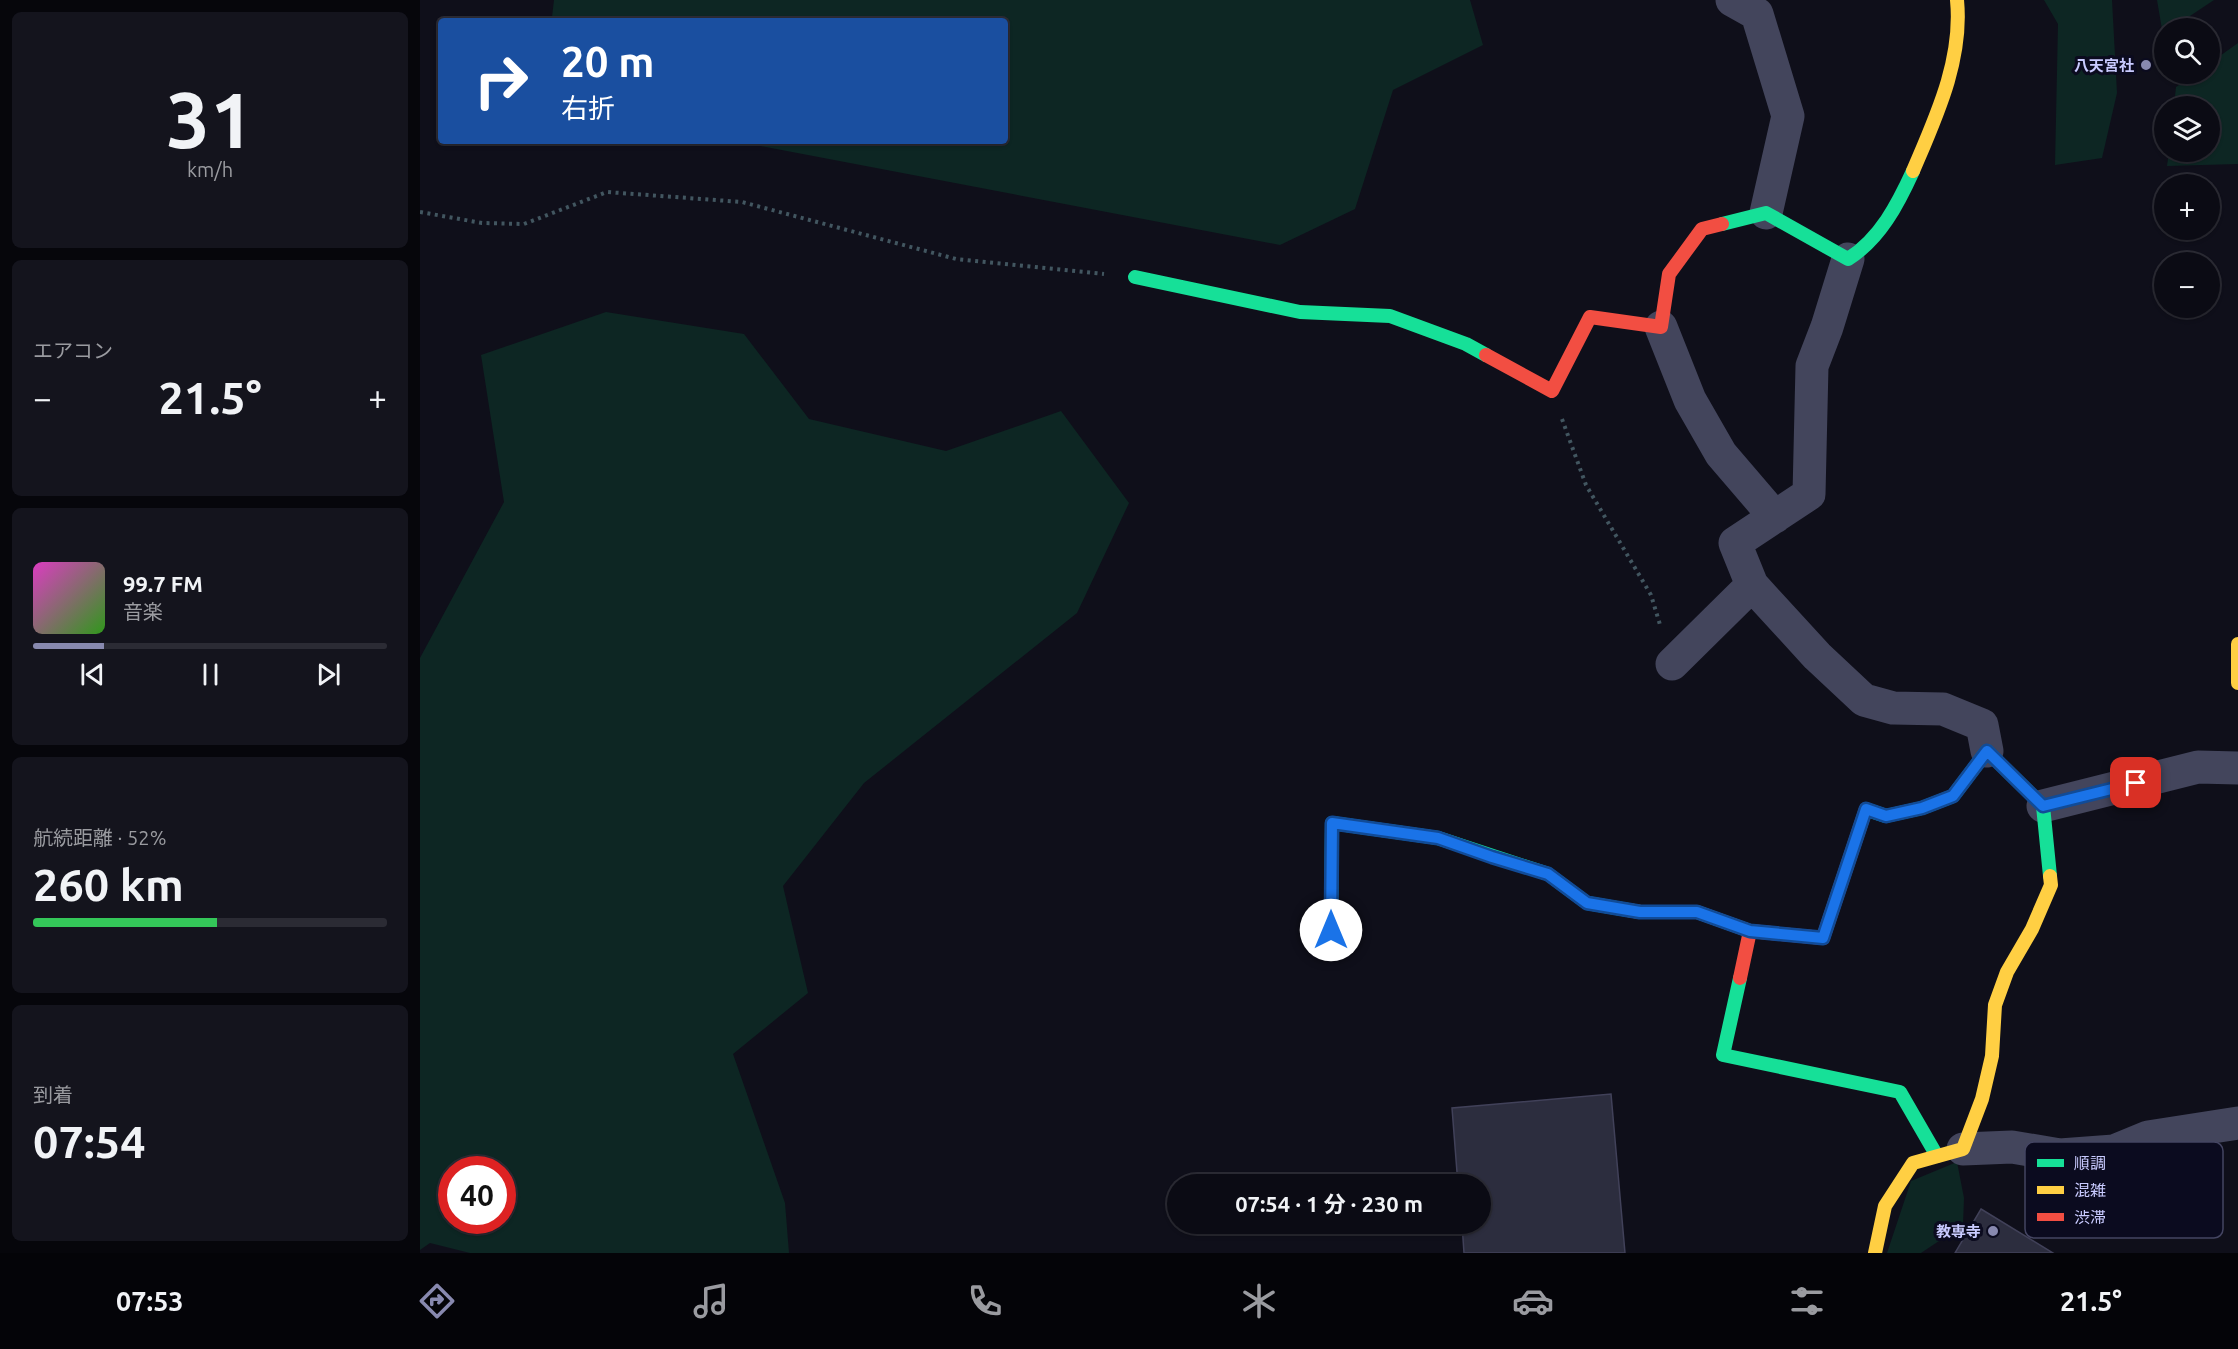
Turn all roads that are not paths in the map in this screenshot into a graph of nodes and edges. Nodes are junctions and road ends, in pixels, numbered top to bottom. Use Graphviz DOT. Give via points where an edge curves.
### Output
graph roads {
  1 [pos="1732,0"];
  2 [pos="1957,0"];
  3 [pos="1766,213"];
  4 [pos="1848,259"];
  5 [pos="1135,277"];
  6 [pos="1661,327"];
  7 [pos="1775,517"];
  8 [pos="1752,585"];
  9 [pos="2238,644"];
  10 [pos="1672,664"];
  11 [pos="2238,683"];
  12 [pos="1987,751"];
  13 [pos="2238,768"];
  14 [pos="2043,806"];
  15 [pos="1331,930"];
  16 [pos="1750,931"];
  17 [pos="2238,1123"];
  18 [pos="2136,1142"];
  19 [pos="2025,1149"];
  20 [pos="1950,1153"];
  21 [pos="1875,1253"];
  1 -- 3 [label="street" via="1757,14 1788,116"];
  2 -- 4 [label="street" via="1959,19 1952,72 1928,136 1898,204 1864,249"];
  3 -- 4 [label="street"];
  3 -- 6 [label="street" via="1702,229 1669,274"];
  4 -- 7 [label="street" via="1812,366 1809,494"];
  5 -- 6 [label="street" via="1300,312 1390,316 1466,344 1552,391 1590,316"];
  6 -- 7 [label="street" via="1690,400 1720,454"];
  7 -- 8 [label="street" via="1735,543"];
  8 -- 10 [label="street"];
  8 -- 12 [label="street" via="1864,700 1893,708 1943,709 1982,725"];
  9 -- 11 [label="street"];
  12 -- 14 [label="street"];
  12 -- 16 [label="street" via="1953,796 1886,816 1866,809 1823,938"];
  13 -- 14 [label="street" via="2198,767"];
  14 -- 20 [label="street" via="2051,885 2007,972 1995,1005 1992,1056 1982,1099"];
  15 -- 16 [label="street" via="1332,823 1438,838 1548,874 1587,903 1640,912 1697,912"];
  16 -- 20 [label="street" via="1722,1055 1900,1092"];
  17 -- 18 [label="street"];
  19 -- 20 [label="street"];
  20 -- 21 [label="street" via="1913,1163 1885,1206"];
}
